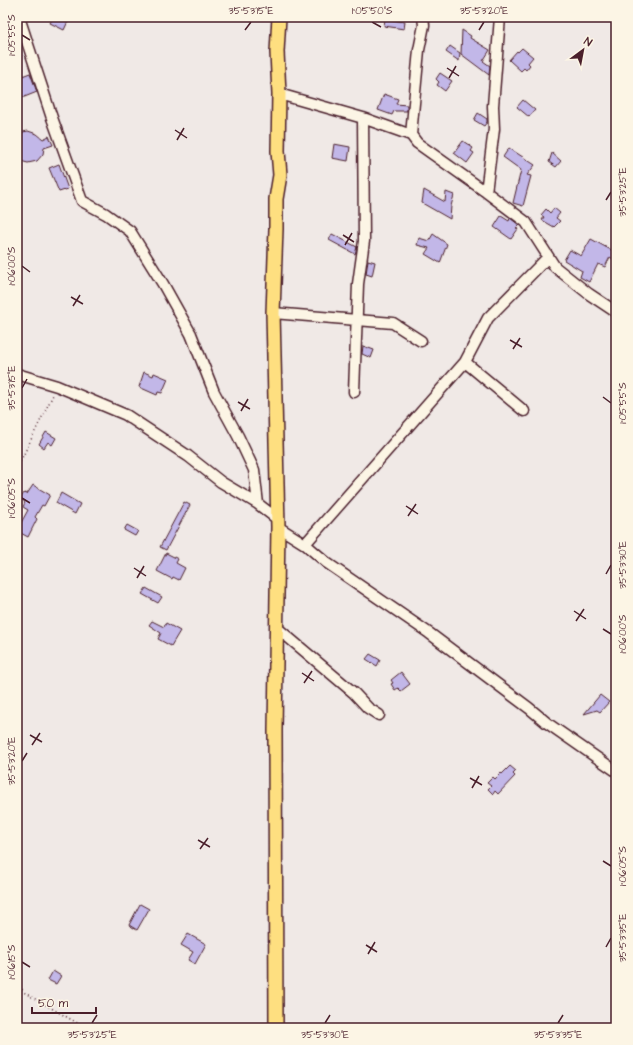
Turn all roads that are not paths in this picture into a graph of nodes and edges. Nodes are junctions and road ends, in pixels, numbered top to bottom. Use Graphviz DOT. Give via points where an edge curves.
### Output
graph roads {
  1 [pos="19,17"];
  2 [pos="279,17"];
  3 [pos="423,17"];
  4 [pos="500,17"];
  5 [pos="279,94"];
  6 [pos="363,118"];
  7 [pos="411,135"];
  8 [pos="486,192"];
  9 [pos="548,257"];
  10 [pos="616,312"];
  11 [pos="273,313"];
  12 [pos="356,319"];
  13 [pos="421,341"];
  14 [pos="465,362"];
  15 [pos="17,374"];
  16 [pos="354,392"];
  17 [pos="524,411"];
  18 [pos="258,504"];
  19 [pos="277,522"];
  20 [pos="305,544"];
  21 [pos="276,627"];
  22 [pos="379,715"];
  23 [pos="616,771"];
  24 [pos="276,1028"];
  1 -- 18 [label="street" via="82,201 130,231 163,284 191,334 214,392 254,470"];
  2 -- 5 [label="main road"];
  3 -- 7 [label="street"];
  4 -- 8 [label="street" via="493,106 494,129"];
  5 -- 6 [label="street"];
  5 -- 11 [label="main road" via="280,175 276,199"];
  6 -- 7 [label="street"];
  6 -- 12 [label="street" via="364,241"];
  7 -- 8 [label="street" via="417,143"];
  8 -- 9 [label="street" via="526,222"];
  9 -- 10 [label="street" via="555,267"];
  9 -- 14 [label="street" via="488,318"];
  11 -- 12 [label="street"];
  11 -- 19 [label="main road"];
  12 -- 13 [label="street" via="393,323"];
  12 -- 16 [label="street"];
  14 -- 17 [label="street"];
  14 -- 20 [label="street"];
  15 -- 18 [label="street" via="57,386 126,415 188,456 221,482"];
  18 -- 19 [label="street"];
  19 -- 20 [label="street"];
  19 -- 21 [label="main road"];
  20 -- 23 [label="street" via="327,563 429,633 547,723"];
  21 -- 22 [label="street"];
  21 -- 24 [label="main road"];
}
